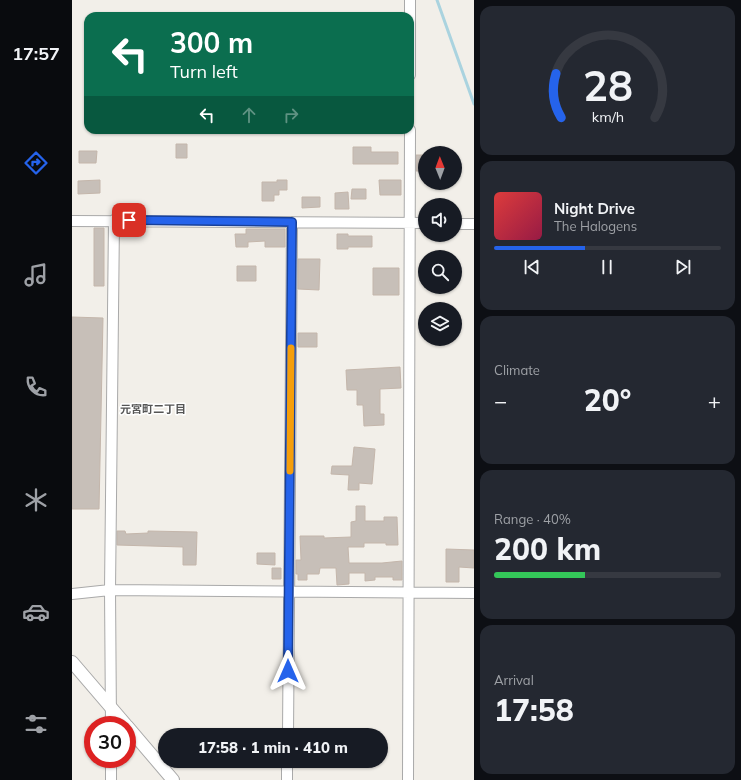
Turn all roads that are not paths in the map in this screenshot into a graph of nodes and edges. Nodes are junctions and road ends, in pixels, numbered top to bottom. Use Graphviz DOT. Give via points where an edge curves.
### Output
graph roads {
  1 [pos="410,0"];
  2 [pos="410,12"];
  3 [pos="410,134"];
  4 [pos="114,220"];
  5 [pos="72,221"];
  6 [pos="292,222"];
  7 [pos="409,223"];
  8 [pos="418,224"];
  9 [pos="462,224"];
  10 [pos="474,224"];
  11 [pos="110,590"];
  12 [pos="289,591"];
  13 [pos="409,593"];
  14 [pos="72,594"];
  15 [pos="474,594"];
  16 [pos="72,662"];
  17 [pos="111,708"];
  18 [pos="111,716"];
  19 [pos="118,716"];
  20 [pos="288,728"];
  21 [pos="136,737"];
  22 [pos="111,768"];
  23 [pos="287,768"];
  24 [pos="111,780"];
  25 [pos="173,780"];
  26 [pos="287,780"];
  27 [pos="408,780"];
  1 -- 2 [label="street"];
  3 -- 7 [label="street"];
  4 -- 5 [label="street"];
  4 -- 6 [label="street"];
  4 -- 11 [label="street"];
  6 -- 7 [label="street"];
  6 -- 12 [label="street"];
  7 -- 8 [label="street"];
  7 -- 13 [label="street"];
  9 -- 10 [label="street"];
  11 -- 12 [label="street"];
  11 -- 14 [label="street"];
  11 -- 17 [label="street"];
  12 -- 13 [label="street"];
  12 -- 20 [label="street"];
  13 -- 15 [label="street"];
  13 -- 27 [label="street"];
  16 -- 17 [label="street"];
  17 -- 18 [label="street"];
  17 -- 19 [label="street"];
  21 -- 25 [label="street"];
  22 -- 24 [label="street"];
  23 -- 26 [label="street"];
}
